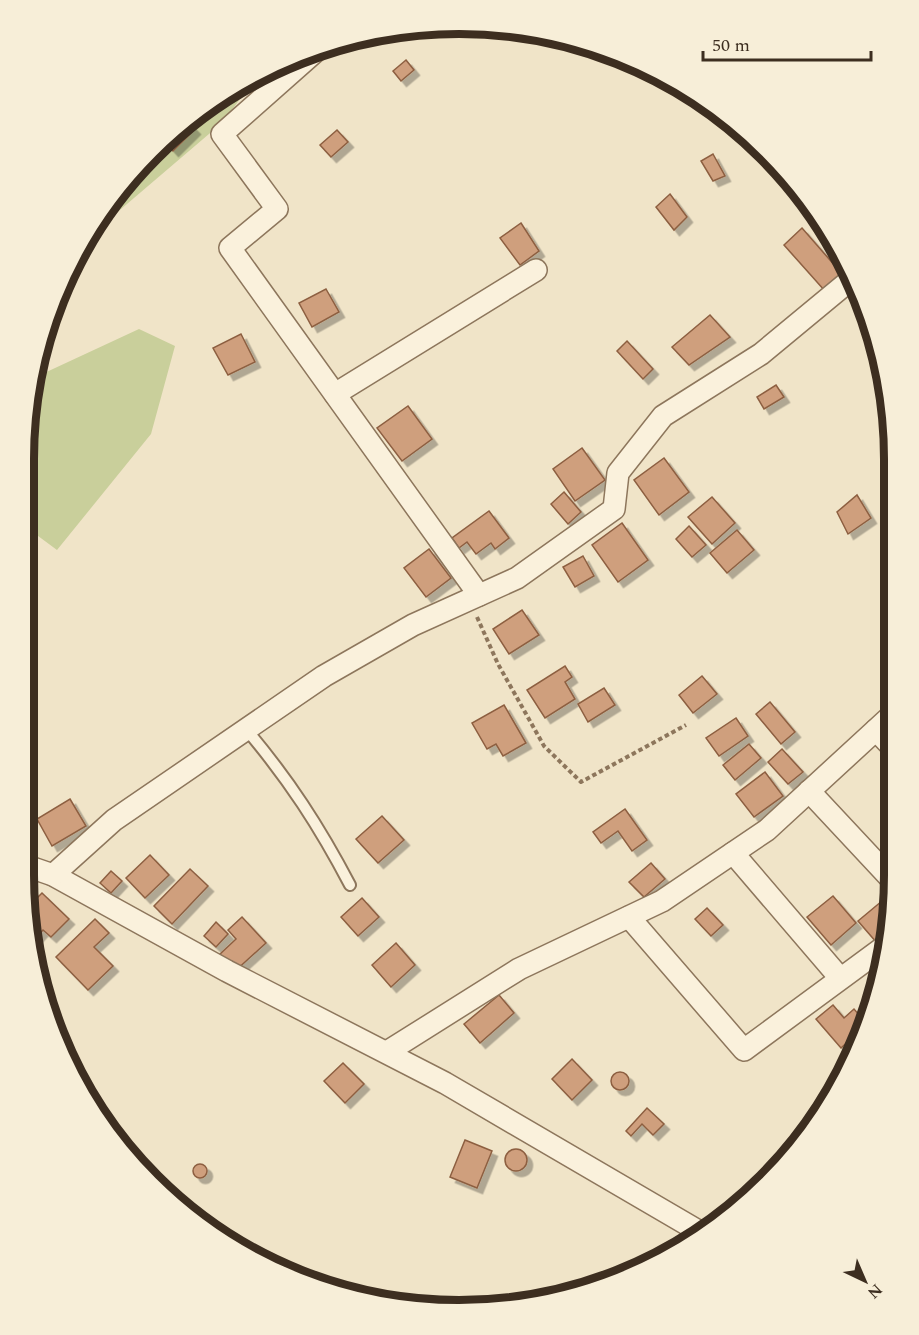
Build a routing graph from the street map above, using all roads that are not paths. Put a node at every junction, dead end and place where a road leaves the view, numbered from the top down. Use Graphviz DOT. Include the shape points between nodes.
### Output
graph roads {
  1 [pos="298,66"];
  2 [pos="536,270"];
  3 [pos="846,284"];
  4 [pos="335,394"];
  5 [pos="474,597"];
  6 [pos="884,722"];
  7 [pos="246,729"];
  8 [pos="876,730"];
  9 [pos="884,738"];
  10 [pos="809,791"];
  11 [pos="733,853"];
  12 [pos="34,868"];
  13 [pos="884,871"];
  14 [pos="53,875"];
  15 [pos="350,885"];
  16 [pos="629,917"];
  17 [pos="877,952"];
  18 [pos="840,978"];
  19 [pos="387,1052"];
  20 [pos="695,1229"];
  1 -- 4 [label="street" via="222,134 277,209 230,248"];
  2 -- 4 [label="street"];
  3 -- 5 [label="street" via="761,354 663,416 618,473 614,509 517,578"];
  4 -- 5 [label="street"];
  5 -- 7 [label="street" via="403,630 324,676"];
  6 -- 8 [label="street"];
  7 -- 14 [label="street" via="114,820"];
  7 -- 15 [label="lane" via="282,771 318,825"];
  8 -- 9 [label="street"];
  8 -- 10 [label="street"];
  10 -- 11 [label="street" via="767,830"];
  10 -- 13 [label="street"];
  11 -- 16 [label="street" via="662,901"];
  11 -- 18 [label="street"];
  12 -- 14 [label="street"];
  14 -- 19 [label="street" via="227,971"];
  16 -- 18 [label="street" via="744,1050"];
  16 -- 19 [label="street" via="519,969"];
  17 -- 18 [label="street"];
  19 -- 20 [label="street"];
}
